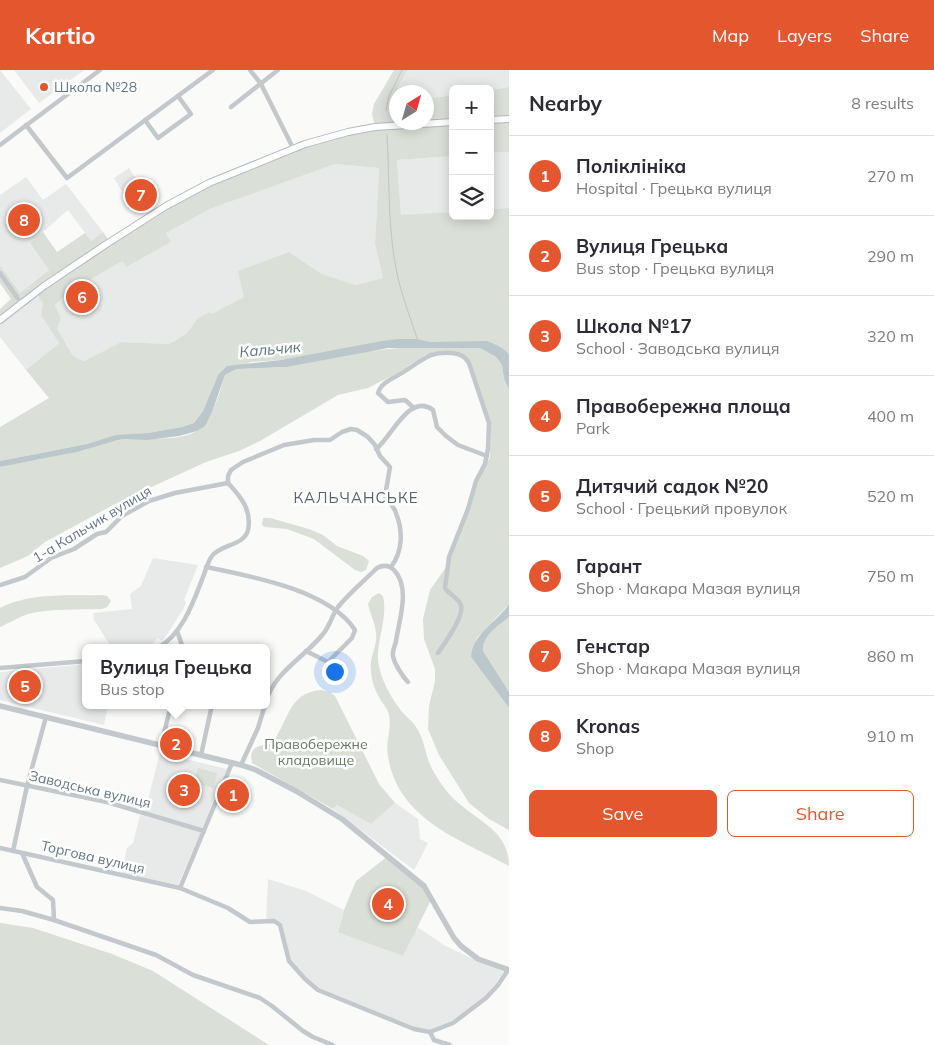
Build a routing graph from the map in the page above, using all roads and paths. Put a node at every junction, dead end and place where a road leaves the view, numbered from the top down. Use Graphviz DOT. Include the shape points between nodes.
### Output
graph roads {
  1 [pos="100,70"];
  2 [pos="213,70"];
  3 [pos="250,70"];
  4 [pos="278,70"];
  5 [pos="261,84"];
  6 [pos="178,96"];
  7 [pos="231,107"];
  8 [pos="509,119"];
  9 [pos="145,120"];
  10 [pos="494,120"];
  11 [pos="449,122"];
  12 [pos="26,125"];
  13 [pos="0,145"];
  14 [pos="294,148"];
  15 [pos="0,273"];
  16 [pos="21,303"];
  17 [pos="0,320"];
  18 [pos="414,408"];
  19 [pos="376,449"];
  20 [pos="487,456"];
  21 [pos="228,483"];
  22 [pos="206,566"];
  23 [pos="391,567"];
  24 [pos="0,585"];
  25 [pos="336,610"];
  26 [pos="178,631"];
  27 [pos="163,644"];
  28 [pos="182,644"];
  29 [pos="306,651"];
  30 [pos="438,653"];
  31 [pos="82,661"];
  32 [pos="0,668"];
  33 [pos="408,682"];
  34 [pos="270,694"];
  35 [pos="0,706"];
  36 [pos="170,709"];
  37 [pos="211,709"];
  38 [pos="264,709"];
  39 [pos="46,717"];
  40 [pos="161,745"];
  41 [pos="201,755"];
  42 [pos="232,763"];
  43 [pos="241,765"];
  44 [pos="0,780"];
  45 [pos="27,786"];
  46 [pos="204,831"];
  47 [pos="0,848"];
  48 [pos="13,851"];
  49 [pos="22,853"];
  50 [pos="180,888"];
  51 [pos="0,908"];
  52 [pos="54,920"];
  53 [pos="508,970"];
  54 [pos="430,1032"];
  55 [pos="333,1045"];
  56 [pos="450,1045"];
  1 -- 12 [label="street"];
  2 -- 6 [label="street"];
  3 -- 5 [label="street"];
  4 -- 5 [label="street"];
  5 -- 7 [label="street"];
  5 -- 14 [label="street"];
  6 -- 9 [label="street"];
  6 -- 9 [label="street" via="191,114 158,138"];
  8 -- 10 [label="main road"];
  9 -- 12 [label="street" via="67,178"];
  11 -- 14 [label="main road" via="375,127"];
  12 -- 13 [label="street"];
  14 -- 16 [label="main road" via="212,182 166,206"];
  15 -- 16 [label="street"];
  16 -- 17 [label="main road"];
  18 -- 19 [label="street" via="399,420"];
  18 -- 20 [label="street" via="431,408 437,427 446,436 456,444"];
  18 -- 20 [label="street" via="405,400 388,402 378,390 431,355 447,353 465,357 489,423"];
  19 -- 21 [label="street" via="368,437 355,430 345,431 330,440 273,448 234,467"];
  19 -- 23 [label="street" via="390,467 385,496 396,511 401,530 401,543"];
  20 -- 30 [label="street" via="449,557 445,579 445,588 459,602 462,610"];
  21 -- 22 [label="street" via="247,508 248,530 242,539 215,552"];
  21 -- 24 [label="street, 1-а Кальчик вулиця" via="149,501 117,520 106,532 51,558 25,577"];
  22 -- 25 [label="street" via="288,588 316,598"];
  22 -- 26 [label="street"];
  23 -- 25 [label="street" via="376,568"];
  23 -- 33 [label="street" via="399,578 402,593 392,654 396,667"];
  25 -- 29 [label="street" via="325,632"];
  25 -- 29 [label="street" via="355,630 352,638 328,662"];
  26 -- 27 [label="street"];
  26 -- 28 [label="street"];
  29 -- 34 [label="street" via="273,686"];
  31 -- 32 [label="street"];
  35 -- 39 [label="street"];
  36 -- 40 [label="street"];
  37 -- 41 [label="street"];
  38 -- 43 [label="street"];
  39 -- 40 [label="street"];
  39 -- 45 [label="street"];
  40 -- 41 [label="street"];
  41 -- 42 [label="street"];
  42 -- 43 [label="street"];
  42 -- 46 [label="street"];
  43 -- 53 [label="street" via="296,791 342,819 424,886 461,946 478,959"];
  44 -- 45 [label="street, Заводська вулиця"];
  45 -- 46 [label="street, Заводська вулиця" via="108,802"];
  45 -- 48 [label="street"];
  46 -- 50 [label="street"];
  47 -- 48 [label="street, Торгова вулиця"];
  48 -- 49 [label="street, Торгова вулиця"];
  49 -- 50 [label="street, Торгова вулиця"];
  49 -- 52 [label="street" via="37,887 53,900"];
  50 -- 54 [label="street, Торгова вулиця" via="228,908 250,922 278,922 289,961 318,990 414,1029"];
  51 -- 52 [label="street"];
  52 -- 55 [label="street" via="156,955 193,976 260,998 312,1037"];
  53 -- 54 [label="street" via="486,998 464,1016"];
  54 -- 56 [label="street" via="434,1040"];
}
